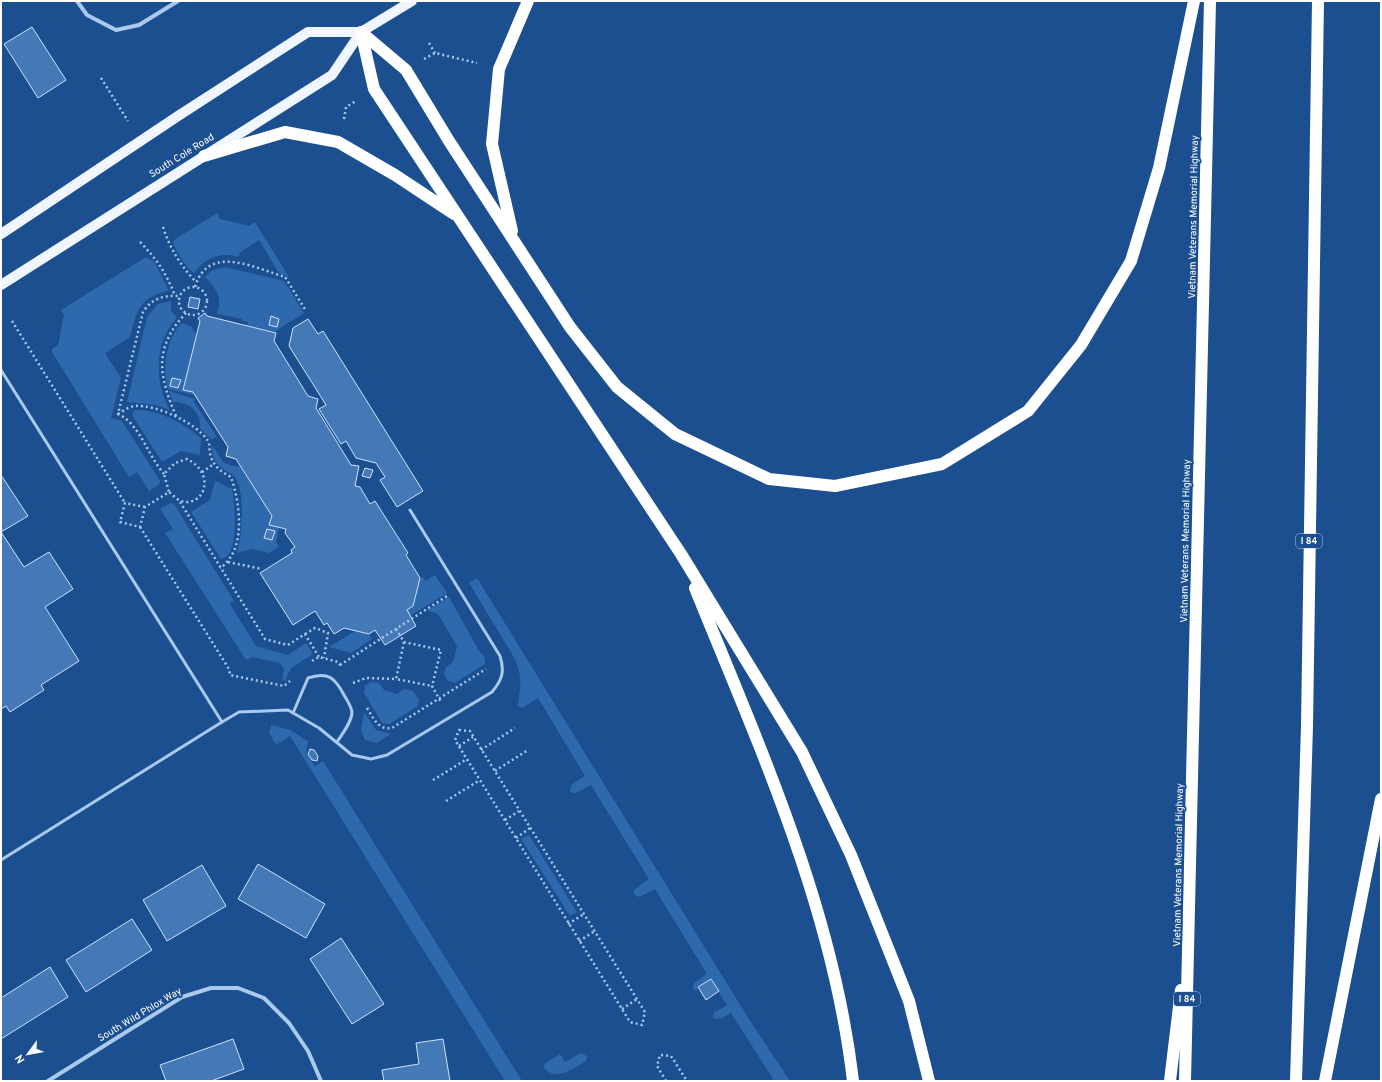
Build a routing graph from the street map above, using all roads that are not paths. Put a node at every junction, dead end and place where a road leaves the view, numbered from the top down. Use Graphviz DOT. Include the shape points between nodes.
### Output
graph roads {
  1 [pos="78,1"];
  2 [pos="178,1"];
  3 [pos="412,1"];
  4 [pos="528,1"];
  5 [pos="1194,1"];
  6 [pos="1210,1"];
  7 [pos="1318,1"];
  8 [pos="361,32"];
  9 [pos="204,156"];
  10 [pos="458,217"];
  11 [pos="1,234"];
  12 [pos="513,238"];
  13 [pos="1,285"];
  14 [pos="1,370"];
  15 [pos="410,510"];
  16 [pos="681,554"];
  17 [pos="293,713"];
  18 [pos="222,722"];
  19 [pos="337,742"];
  20 [pos="1381,799"];
  21 [pos="1,860"];
  22 [pos="1190,918"];
  23 [pos="48,1081"];
  24 [pos="321,1081"];
  25 [pos="853,1081"];
  26 [pos="929,1081"];
  27 [pos="1170,1081"];
  28 [pos="1185,1081"];
  29 [pos="1296,1081"];
  30 [pos="1326,1081"];
  1 -- 2 [label="street" via="87,16 116,30 139,25"];
  3 -- 8 [label="main road, South Cole Road"];
  4 -- 12 [label="highway" via="499,69 492,144"];
  5 -- 12 [label="highway" via="1159,168 1131,262 1080,345 1028,411 942,464 835,486 769,479 675,434 617,386 570,327"];
  6 -- 22 [label="highway, Vietnam Veterans Memorial Highway / I 84"];
  7 -- 29 [label="highway, I 84" via="1307,726"];
  8 -- 9 [label="main road, South Cole Road" via="332,75"];
  8 -- 10 [label="highway" via="374,89"];
  8 -- 11 [label="main road" via="308,32"];
  8 -- 12 [label="highway" via="406,70 448,141"];
  9 -- 10 [label="highway" via="285,132 338,142 395,174"];
  9 -- 13 [label="main road, South Cole Road"];
  10 -- 16 [label="highway"];
  14 -- 18 [label="lane"];
  15 -- 19 [label="lane" via="493,644 503,666 501,681 492,692 379,758 352,755"];
  16 -- 25 [label="highway" via="764,758 817,905 847,1032"];
  16 -- 26 [label="highway" via="802,752 851,855 909,1001"];
  17 -- 18 [label="lane" via="288,710 239,712"];
  17 -- 19 [label="lane"];
  17 -- 19 [label="lane" via="308,678 317,675 336,681 352,713"];
  18 -- 21 [label="lane"];
  20 -- 30 [label="highway"];
  22 -- 27 [label="highway"];
  22 -- 28 [label="highway, Vietnam Veterans Memorial Highway / I 84"];
  23 -- 24 [label="street, South Wild Phlox Way" via="182,997 211,988 238,988 264,998 289,1023 308,1051"];
}
